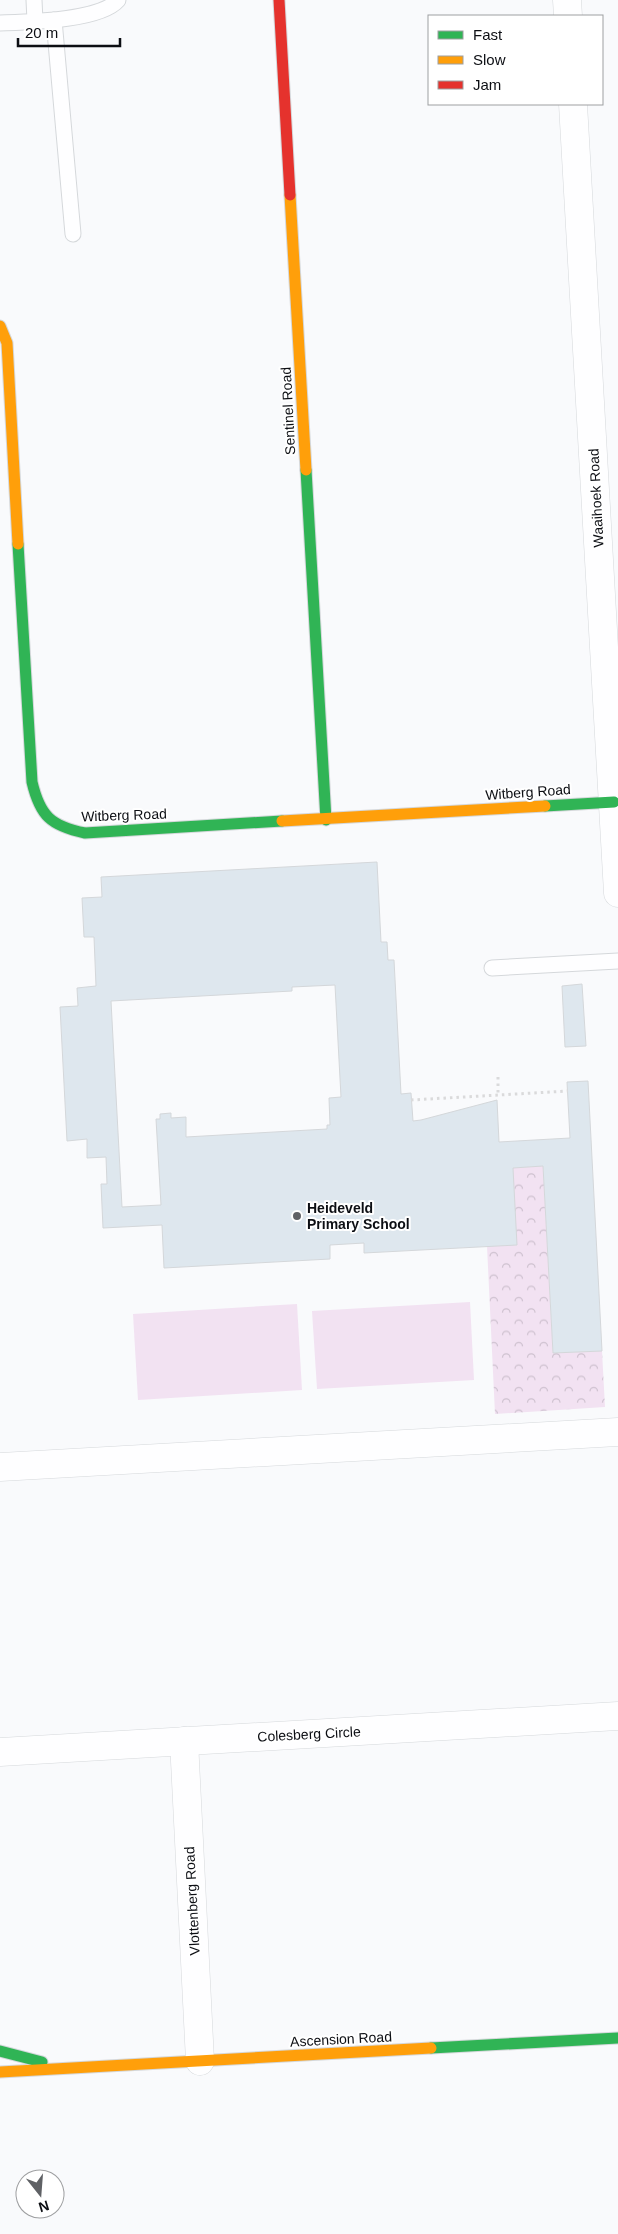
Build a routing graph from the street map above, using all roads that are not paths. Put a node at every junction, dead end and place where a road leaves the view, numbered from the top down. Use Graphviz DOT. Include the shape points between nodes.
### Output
graph roads {
  1 [pos="34,0"];
  2 [pos="118,0"];
  3 [pos="279,0"];
  4 [pos="567,0"];
  5 [pos="568,15"];
  6 [pos="54,20"];
  7 [pos="35,21"];
  8 [pos="0,22"];
  9 [pos="573,105"];
  10 [pos="72,234"];
  11 [pos="0,326"];
  12 [pos="614,802"];
  13 [pos="326,820"];
  14 [pos="618,893"];
  15 [pos="618,961"];
  16 [pos="492,968"];
  17 [pos="618,1432"];
  18 [pos="0,1467"];
  19 [pos="618,1716"];
  20 [pos="184,1741"];
  21 [pos="0,1752"];
  22 [pos="618,2038"];
  23 [pos="0,2051"];
  24 [pos="200,2061"];
  25 [pos="65,2069"];
  26 [pos="0,2072"];
  1 -- 7 [label="lane"];
  2 -- 6 [label="lane" via="104,9"];
  3 -- 13 [label="street, Sentinel Road"];
  4 -- 5 [label="street"];
  6 -- 7 [label="lane"];
  6 -- 10 [label="lane"];
  7 -- 8 [label="lane"];
  9 -- 12 [label="street, Waaihoek Road"];
  11 -- 13 [label="street, Witberg Road" via="8,351 32,782 41,812 52,824 85,833"];
  12 -- 13 [label="street, Witberg Road"];
  12 -- 14 [label="street, Waaihoek Road"];
  15 -- 16 [label="lane"];
  17 -- 18 [label="street"];
  19 -- 20 [label="street, Colesberg Circle"];
  20 -- 21 [label="street, Colesberg Circle"];
  20 -- 24 [label="street, Vlottenberg Road"];
  22 -- 24 [label="street, Ascension Road"];
  23 -- 25 [label="street, Ascension Road"];
  24 -- 25 [label="street, Ascension Road"];
  25 -- 26 [label="street, Ascension Road"];
}
